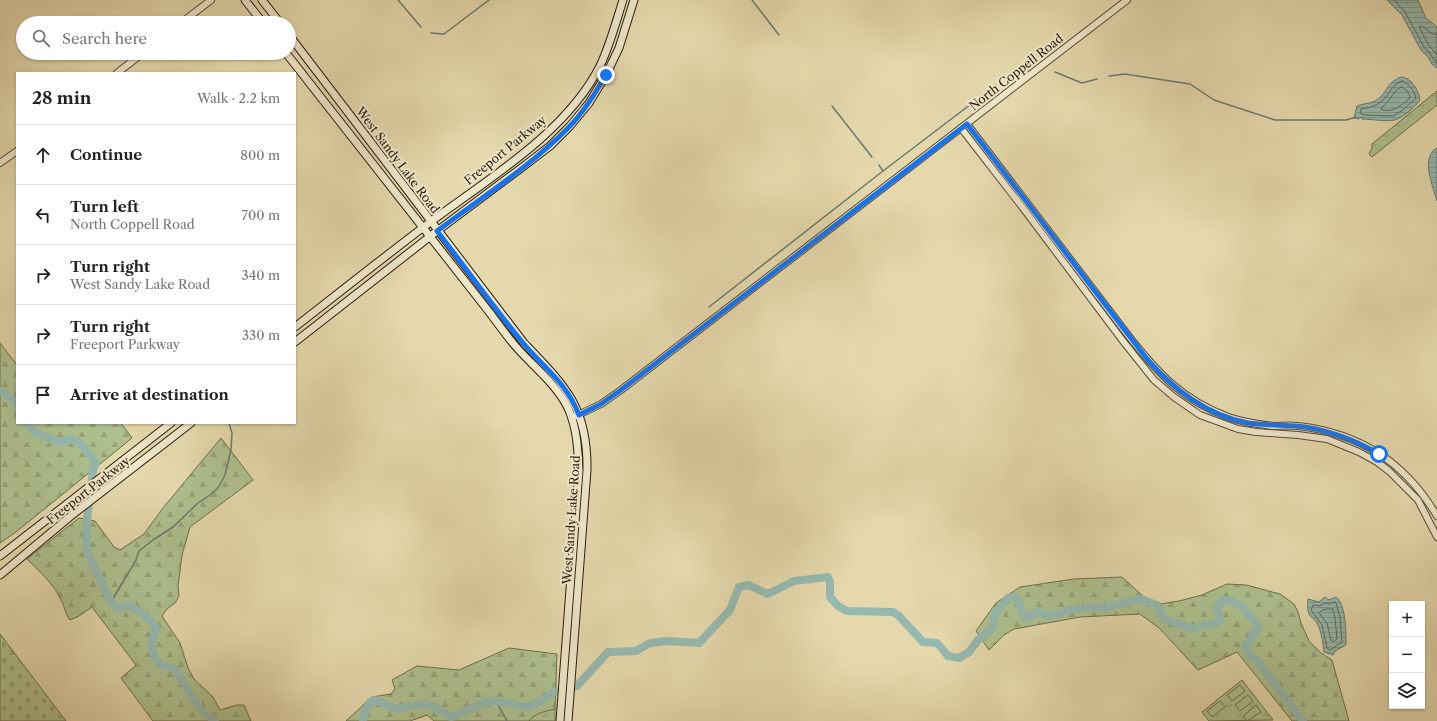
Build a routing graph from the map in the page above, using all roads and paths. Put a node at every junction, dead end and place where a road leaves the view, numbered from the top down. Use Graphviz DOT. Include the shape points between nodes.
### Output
graph roads {
  1 [pos="211,0"];
  2 [pos="245,0"];
  3 [pos="262,0"];
  4 [pos="623,0"];
  5 [pos="634,0"];
  6 [pos="1128,0"];
  7 [pos="190,16"];
  8 [pos="258,16"];
  9 [pos="275,16"];
  10 [pos="296,44"];
  11 [pos="134,60"];
  12 [pos="291,60"];
  13 [pos="118,72"];
  14 [pos="352,117"];
  15 [pos="967,124"];
  16 [pos="343,127"];
  17 [pos="961,128"];
  18 [pos="16,152"];
  19 [pos="513,161"];
  20 [pos="0,163"];
  21 [pos="520,170"];
  22 [pos="431,222"];
  23 [pos="422,228"];
  24 [pos="437,231"];
  25 [pos="429,237"];
  26 [pos="358,278"];
  27 [pos="364,288"];
  28 [pos="302,322"];
  29 [pos="296,326"];
  30 [pos="309,331"];
  31 [pos="296,341"];
  32 [pos="579,415"];
  33 [pos="572,418"];
  34 [pos="171,424"];
  35 [pos="190,424"];
  36 [pos="1437,516"];
  37 [pos="1437,537"];
  38 [pos="10,548"];
  39 [pos="0,556"];
  40 [pos="18,560"];
  41 [pos="0,575"];
  42 [pos="560,718"];
  43 [pos="568,719"];
  1 -- 7 [label="street"];
  2 -- 8 [label="main road"];
  3 -- 9 [label="main road"];
  4 -- 19 [label="main road, Freeport Parkway" via="600,67 581,95 562,119"];
  5 -- 21 [label="main road, Freeport Parkway" via="619,48 589,103 550,146"];
  6 -- 15 [label="street, North Coppell Road"];
  10 -- 14 [label="main road, West Sandy Lake Road"];
  11 -- 13 [label="street"];
  12 -- 16 [label="main road, West Sandy Lake Road"];
  14 -- 16 [label="main road"];
  14 -- 22 [label="main road, West Sandy Lake Road"];
  15 -- 17 [label="street, North Coppell Road"];
  15 -- 36 [label="street" via="1147,359 1170,383 1199,404 1226,416 1273,426 1322,430 1361,444 1395,465 1411,480"];
  16 -- 23 [label="main road, West Sandy Lake Road"];
  17 -- 32 [label="street, North Coppell Road" via="621,390"];
  17 -- 37 [label="street" via="1154,380 1200,415 1238,429 1327,439 1359,452 1389,471 1418,500"];
  18 -- 20 [label="street"];
  19 -- 21 [label="main road"];
  19 -- 22 [label="main road, Freeport Parkway"];
  21 -- 24 [label="main road, Freeport Parkway"];
  22 -- 23 [label="main road, Freeport Parkway"];
  22 -- 24 [label="main road, West Sandy Lake Road"];
  23 -- 25 [label="main road, West Sandy Lake Road"];
  23 -- 26 [label="main road"];
  24 -- 25 [label="main road, Freeport Parkway"];
  24 -- 32 [label="main road, West Sandy Lake Road" via="524,343 557,377"];
  25 -- 27 [label="main road"];
  25 -- 33 [label="main road, West Sandy Lake Road" via="517,348 560,395"];
  26 -- 27 [label="main road"];
  26 -- 28 [label="main road"];
  27 -- 30 [label="main road"];
  28 -- 29 [label="main road"];
  28 -- 30 [label="main road"];
  30 -- 31 [label="main road"];
  32 -- 33 [label="street, North Coppell Road"];
  32 -- 43 [label="main road, West Sandy Lake Road" via="588,455"];
  33 -- 42 [label="main road, West Sandy Lake Road" via="578,441 579,470"];
  34 -- 38 [label="main road, Freeport Parkway"];
  35 -- 40 [label="main road, Freeport Parkway"];
  38 -- 39 [label="main road, Freeport Parkway"];
  38 -- 40 [label="main road"];
  40 -- 41 [label="main road, Freeport Parkway"];
}
